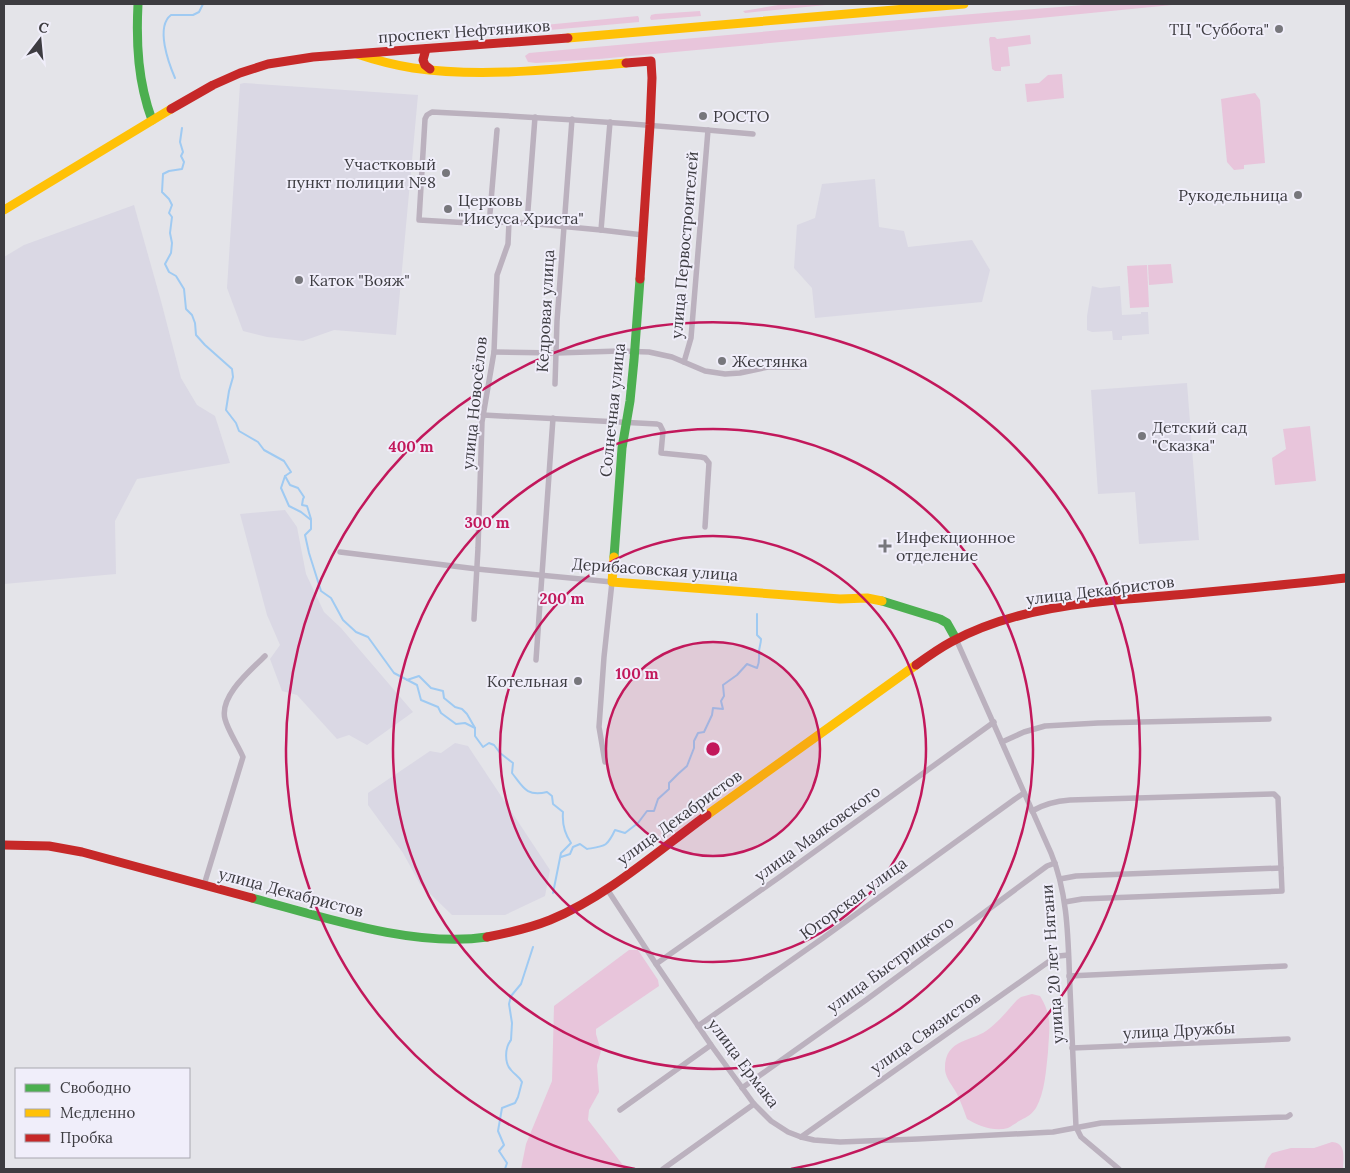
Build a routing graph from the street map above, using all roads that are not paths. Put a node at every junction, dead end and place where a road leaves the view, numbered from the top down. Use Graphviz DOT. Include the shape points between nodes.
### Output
graph roads {
  1 [pos="138,4"];
  2 [pos="964,4"];
  3 [pos="426,49"];
  4 [pos="357,54"];
  5 [pos="430,69"];
  6 [pos="535,116"];
  7 [pos="572,119"];
  8 [pos="152,120"];
  9 [pos="610,122"];
  10 [pos="650,125"];
  11 [pos="496,130"];
  12 [pos="708,130"];
  13 [pos="753,134"];
  14 [pos="4,210"];
  15 [pos="490,213"];
  16 [pos="509,222"];
  17 [pos="527,223"];
  18 [pos="565,226"];
  19 [pos="601,230"];
  20 [pos="643,235"];
  21 [pos="634,351"];
  22 [pos="494,352"];
  23 [pos="556,353"];
  24 [pos="684,362"];
  25 [pos="799,367"];
  26 [pos="555,384"];
  27 [pos="483,415"];
  28 [pos="553,418"];
  29 [pos="627,422"];
  30 [pos="705,527"];
  31 [pos="340,552"];
  32 [pos="477,569"];
  33 [pos="543,575"];
  34 [pos="1346,578"];
  35 [pos="612,582"];
  36 [pos="474,619"];
  37 [pos="956,639"];
  38 [pos="265,656"];
  39 [pos="536,660"];
  40 [pos="1269,719"];
  41 [pos="994,722"];
  42 [pos="1002,742"];
  43 [pos="605,762"];
  44 [pos="1024,793"];
  45 [pos="1032,811"];
  46 [pos="4,845"];
  47 [pos="1055,863"];
  48 [pos="1281,868"];
  49 [pos="1060,879"];
  50 [pos="204,885"];
  51 [pos="607,888"];
  52 [pos="1064,902"];
  53 [pos="1068,955"];
  54 [pos="656,964"];
  55 [pos="1285,966"];
  56 [pos="1069,976"];
  57 [pos="698,1026"];
  58 [pos="1288,1039"];
  59 [pos="711,1045"];
  60 [pos="1072,1048"];
  61 [pos="742,1088"];
  62 [pos="754,1104"];
  63 [pos="620,1110"];
  64 [pos="1290,1115"];
  65 [pos="1076,1127"];
  66 [pos="800,1137"];
  67 [pos="663,1169"];
  68 [pos="1119,1169"];
  1 -- 8 [label="main road" via="138,71"];
  2 -- 3 [label="main road, проспект Нефтяников"];
  3 -- 4 [label="main road, проспект Нефтяников"];
  3 -- 5 [label="main road" via="422,60"];
  4 -- 5 [label="main road" via="385,63"];
  4 -- 8 [label="main road, проспект Нефтяников" via="294,59 251,69 213,85"];
  5 -- 10 [label="main road, Солнечная улица" via="488,72 651,61"];
  6 -- 7 [label="street"];
  6 -- 16 [label="street" via="432,112 425,119 419,220"];
  6 -- 17 [label="street"];
  7 -- 9 [label="street"];
  7 -- 18 [label="street, Кедровая улица"];
  8 -- 14 [label="main road, проспект Нефтяников"];
  9 -- 10 [label="street"];
  9 -- 19 [label="street"];
  10 -- 12 [label="street"];
  10 -- 20 [label="main road, Солнечная улица"];
  11 -- 15 [label="street"];
  12 -- 13 [label="street"];
  12 -- 24 [label="street, улица Первостроителей" via="691,338"];
  16 -- 17 [label="street"];
  16 -- 22 [label="street, улица Новосёлов" via="508,244 498,275"];
  17 -- 18 [label="street"];
  18 -- 19 [label="street"];
  18 -- 23 [label="street, Кедровая улица"];
  19 -- 20 [label="street"];
  20 -- 21 [label="main road, Солнечная улица"];
  21 -- 23 [label="street"];
  21 -- 24 [label="street" via="662,354"];
  21 -- 29 [label="main road, Солнечная улица"];
  22 -- 23 [label="street"];
  22 -- 27 [label="street, улица Новосёлов"];
  23 -- 26 [label="street, Кедровая улица"];
  24 -- 25 [label="street" via="705,371 726,374 768,367"];
  27 -- 28 [label="street"];
  27 -- 32 [label="street, улица Новосёлов"];
  28 -- 29 [label="street"];
  28 -- 33 [label="street"];
  29 -- 30 [label="street" via="660,425 663,431 661,453 708,460"];
  29 -- 35 [label="main road, Солнечная улица" via="622,448"];
  31 -- 32 [label="street, Дерибасовская улица"];
  32 -- 33 [label="street, Дерибасовская улица"];
  32 -- 36 [label="street, улица Новосёлов"];
  33 -- 35 [label="street, Дерибасовская улица"];
  33 -- 39 [label="street"];
  34 -- 37 [label="main road, улица Декабристов" via="1044,609 1002,620"];
  35 -- 37 [label="main road, Дерибасовская улица" via="876,599 940,619"];
  35 -- 43 [label="street, Солнечная улица" via="599,727"];
  37 -- 41 [label="street, улица 20 лет Нягани"];
  37 -- 51 [label="main road, улица Декабристов" via="747,785"];
  38 -- 50 [label="street" via="224,705 225,719 243,757"];
  40 -- 42 [label="street" via="1045,726"];
  41 -- 42 [label="street, улица 20 лет Нягани"];
  41 -- 54 [label="street, улица Маяковского"];
  42 -- 44 [label="street, улица 20 лет Нягани"];
  44 -- 45 [label="street, улица 20 лет Нягани"];
  44 -- 57 [label="street, Югорская улица"];
  45 -- 47 [label="street, улица 20 лет Нягани"];
  45 -- 48 [label="street" via="1046,804 1070,800 1274,794 1278,798"];
  46 -- 50 [label="main road, улица Декабристов" via="71,850"];
  47 -- 49 [label="street, улица 20 лет Нягани"];
  47 -- 61 [label="street, улица Быстрицкого"];
  48 -- 49 [label="street"];
  48 -- 52 [label="street" via="1282,891"];
  49 -- 52 [label="street, улица 20 лет Нягани"];
  50 -- 51 [label="main road, улица Декабристов" via="374,930 452,940 484,938 535,927 572,910"];
  51 -- 54 [label="street, улица Ермака"];
  52 -- 53 [label="street, улица 20 лет Нягани"];
  53 -- 56 [label="street, улица 20 лет Нягани"];
  53 -- 66 [label="street, улица Связистов" via="1051,960"];
  54 -- 57 [label="street, улица Ермака"];
  55 -- 56 [label="street"];
  56 -- 60 [label="street, улица 20 лет Нягани"];
  57 -- 59 [label="street, улица Ермака"];
  58 -- 60 [label="street, улица Дружбы"];
  59 -- 61 [label="street, улица Ермака"];
  59 -- 63 [label="street"];
  60 -- 65 [label="street, улица 20 лет Нягани"];
  61 -- 62 [label="street, улица Ермака"];
  62 -- 66 [label="street, улица Ермака" via="771,1121"];
  62 -- 67 [label="street"];
  64 -- 65 [label="street, улица Ермака" via="1101,1123"];
  65 -- 66 [label="street, улица Ермака" via="1053,1132 840,1142"];
  65 -- 68 [label="street" via="1081,1137"];
}
